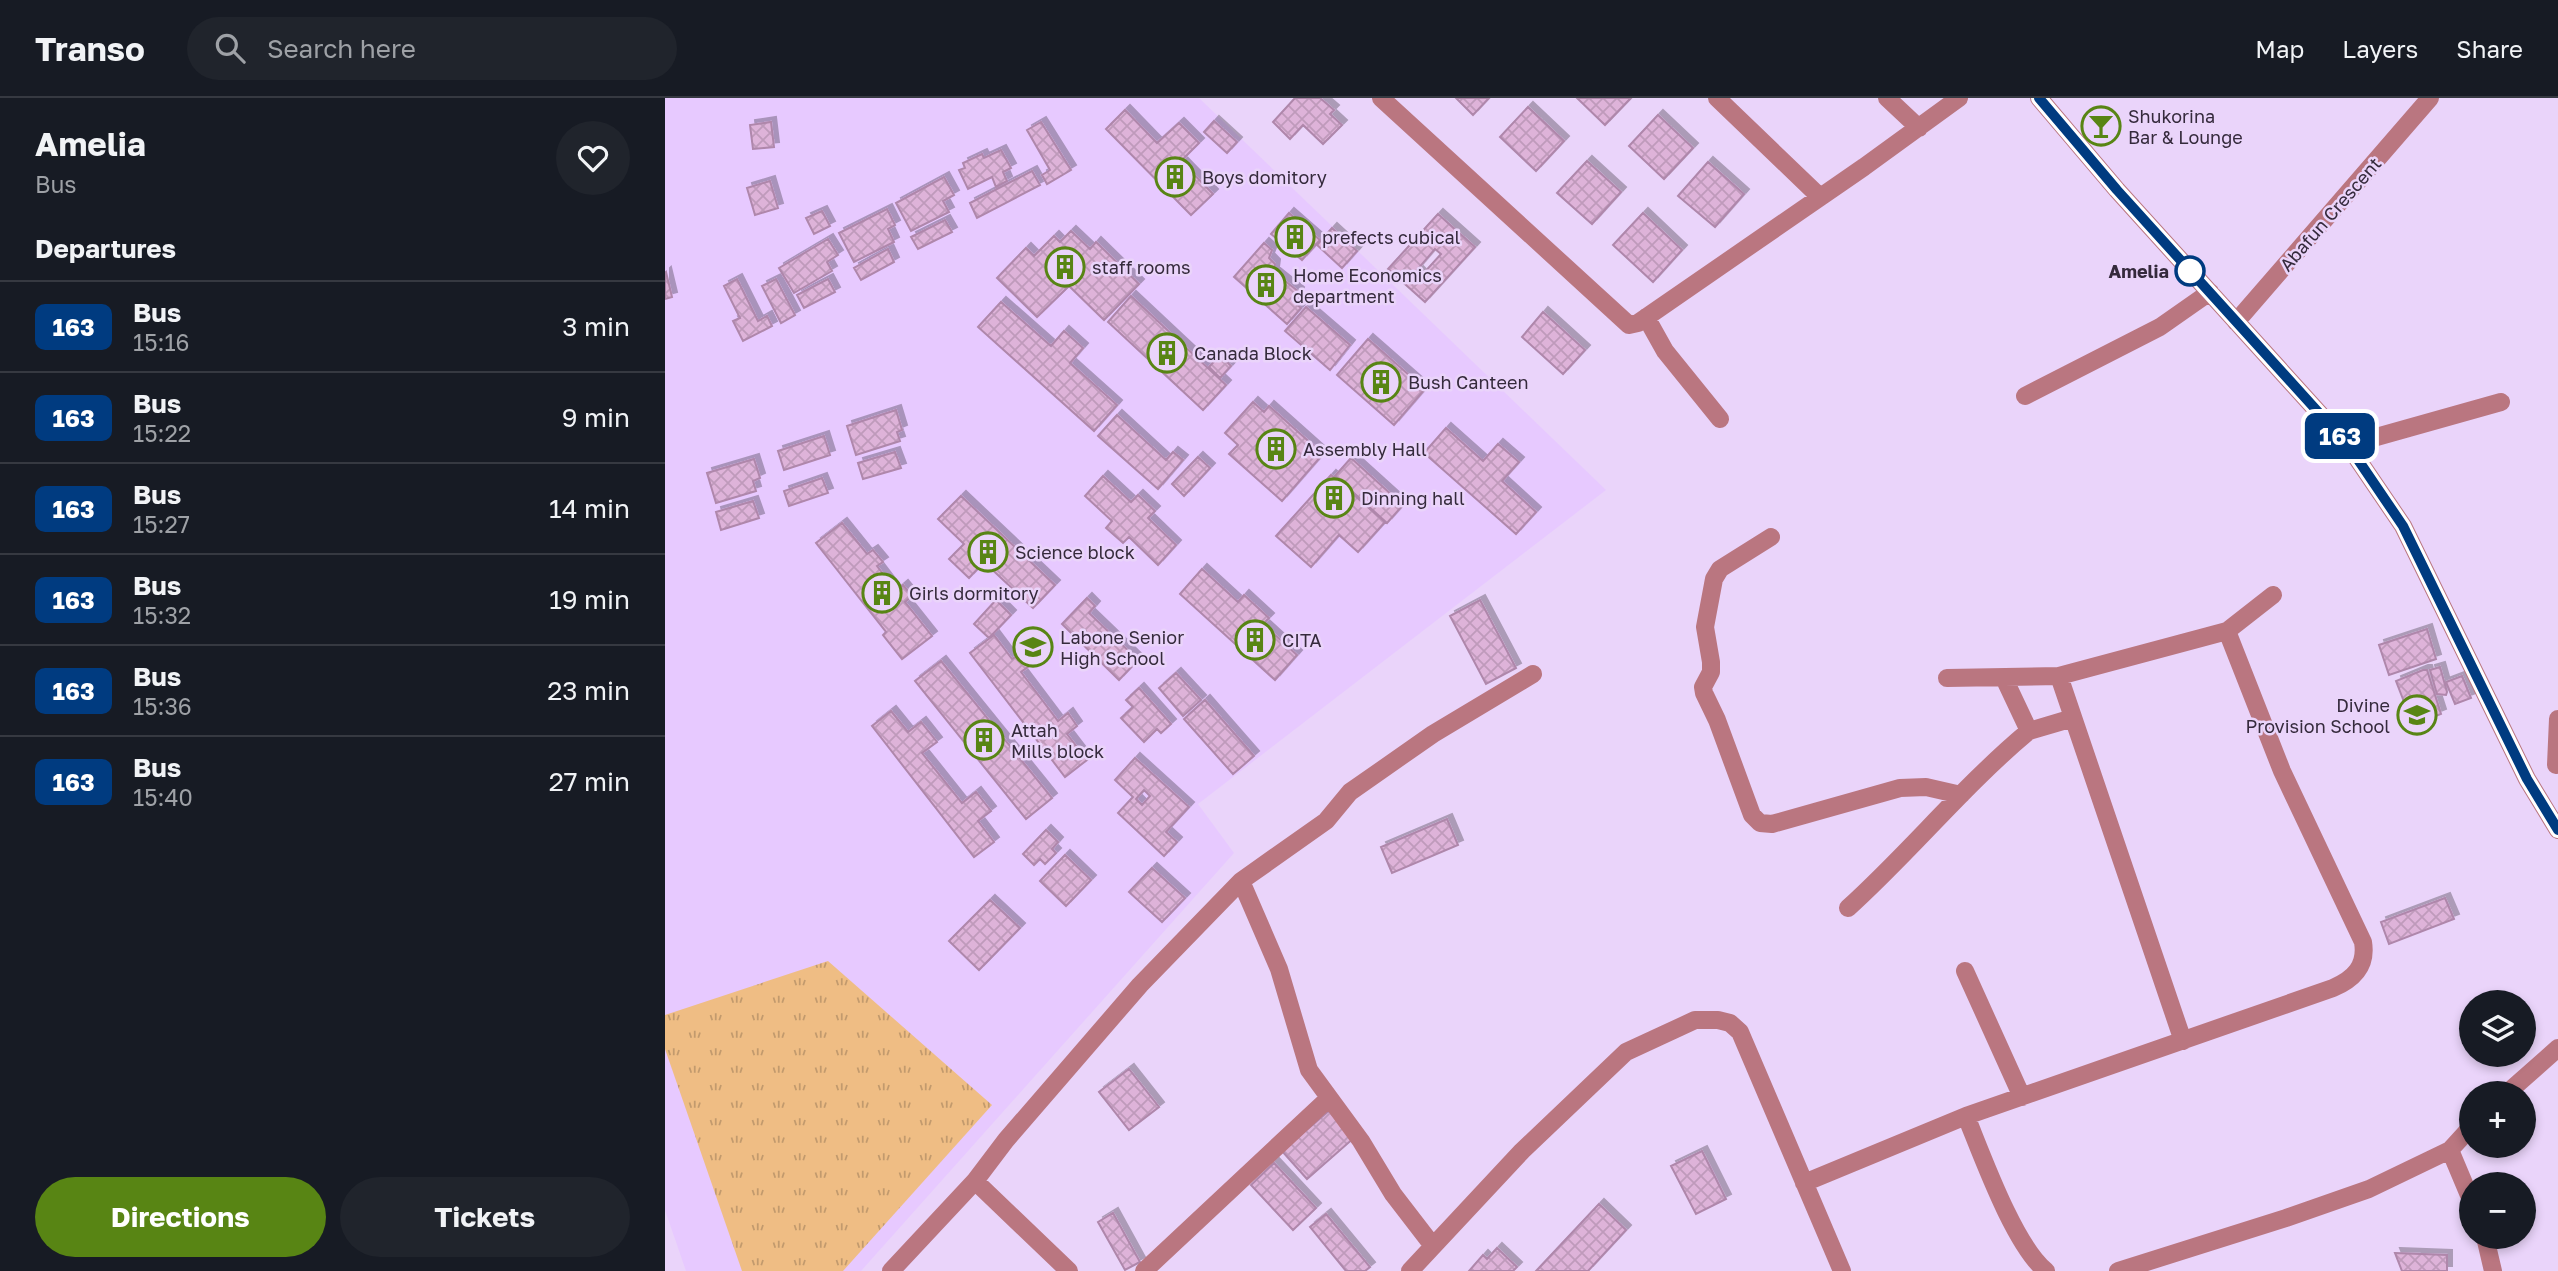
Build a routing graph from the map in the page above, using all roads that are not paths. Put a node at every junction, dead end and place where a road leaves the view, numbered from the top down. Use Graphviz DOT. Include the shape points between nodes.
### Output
graph roads {
  1 [pos="1381,98"];
  2 [pos="1717,98"];
  3 [pos="1887,98"];
  4 [pos="1958,98"];
  5 [pos="2039,98"];
  6 [pos="2423,101"];
  7 [pos="1919,128"];
  8 [pos="1819,196"];
  9 [pos="2210,292"];
  10 [pos="1646,317"];
  11 [pos="2236,322"];
  12 [pos="2025,396"];
  13 [pos="2501,402"];
  14 [pos="1720,419"];
  15 [pos="2348,445"];
  16 [pos="1772,537"];
  17 [pos="2273,596"];
  18 [pos="2227,631"];
  19 [pos="1533,674"];
  20 [pos="2059,676"];
  21 [pos="1947,678"];
  22 [pos="2004,678"];
  23 [pos="2073,718"];
  24 [pos="2558,719"];
  25 [pos="2029,731"];
  26 [pos="2557,765"];
  27 [pos="2527,779"];
  28 [pos="1961,795"];
  29 [pos="2558,830"];
  30 [pos="1241,881"];
  31 [pos="1848,908"];
  32 [pos="1965,971"];
  33 [pos="2183,1041"];
  34 [pos="2558,1048"];
  35 [pos="2521,1081"];
  36 [pos="2022,1097"];
  37 [pos="1329,1098"];
  38 [pos="1966,1116"];
  39 [pos="2459,1140"];
  40 [pos="2450,1150"];
  41 [pos="2459,1172"];
  42 [pos="975,1181"];
  43 [pos="1804,1183"];
  44 [pos="1433,1246"];
  45 [pos="2488,1249"];
  46 [pos="891,1271"];
  47 [pos="1069,1271"];
  48 [pos="1143,1271"];
  49 [pos="1410,1271"];
  50 [pos="1842,1271"];
  51 [pos="2046,1271"];
  52 [pos="2117,1271"];
  53 [pos="2493,1271"];
  1 -- 10 [label="street" via="1622,321 1629,326"];
  2 -- 8 [label="street"];
  3 -- 7 [label="street"];
  4 -- 7 [label="street"];
  5 -- 9 [label="street"];
  6 -- 11 [label="street, Abafun Crescent"];
  7 -- 8 [label="street"];
  8 -- 10 [label="street"];
  9 -- 11 [label="street"];
  9 -- 12 [label="street" via="2160,327"];
  10 -- 14 [label="street" via="1665,351"];
  11 -- 15 [label="street"];
  13 -- 15 [label="street"];
  15 -- 27 [label="street" via="2403,526"];
  16 -- 28 [label="street" via="1720,569 1705,627 1711,672 1704,693 1752,815 1760,823 1772,824 1900,788 1926,787"];
  17 -- 18 [label="street"];
  18 -- 20 [label="street"];
  18 -- 33 [label="street" via="2282,771 2363,942 2364,959 2354,975 2333,988"];
  19 -- 30 [label="street" via="1433,734 1350,792 1326,821"];
  20 -- 22 [label="street"];
  20 -- 23 [label="street"];
  21 -- 22 [label="street"];
  22 -- 25 [label="street"];
  23 -- 25 [label="street"];
  23 -- 33 [label="street"];
  24 -- 26 [label="street"];
  25 -- 28 [label="street"];
  26 -- 27 [label="street"];
  27 -- 29 [label="street"];
  28 -- 31 [label="street"];
  30 -- 37 [label="street" via="1279,969 1310,1070"];
  30 -- 42 [label="street" via="1140,985"];
  32 -- 36 [label="street"];
  33 -- 36 [label="street"];
  34 -- 35 [label="street"];
  36 -- 38 [label="street"];
  37 -- 44 [label="street"];
  37 -- 48 [label="street"];
  38 -- 43 [label="street"];
  38 -- 51 [label="street" via="2020,1237"];
  39 -- 40 [label="street"];
  40 -- 41 [label="street"];
  40 -- 52 [label="street" via="2369,1189"];
  42 -- 46 [label="street"];
  42 -- 47 [label="street"];
  43 -- 44 [label="street" via="1741,1032 1730,1023 1695,1020 1626,1052 1522,1151"];
  43 -- 50 [label="street"];
  44 -- 49 [label="street"];
  45 -- 53 [label="street"];
}
